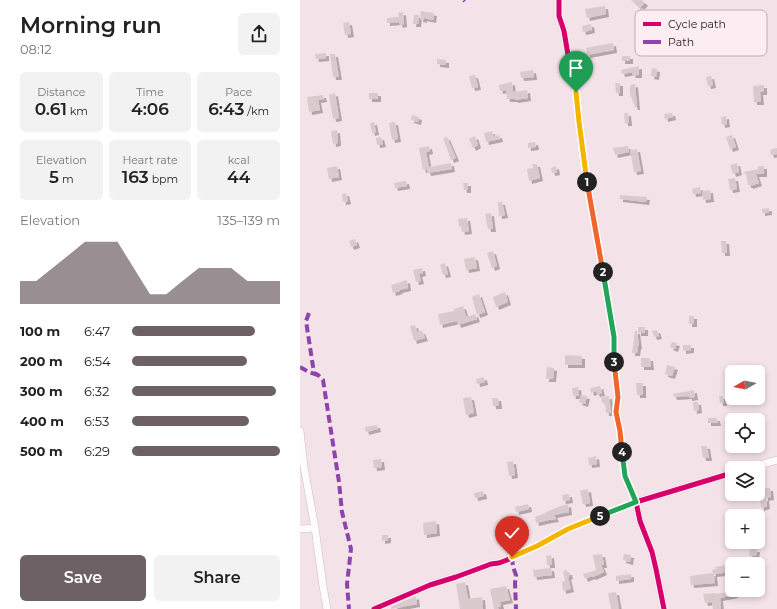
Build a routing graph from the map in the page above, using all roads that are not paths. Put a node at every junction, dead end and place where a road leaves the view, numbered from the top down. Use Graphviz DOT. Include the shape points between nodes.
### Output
graph roads {
  1 [pos="559,0"];
  2 [pos="300,430"];
  3 [pos="777,460"];
  4 [pos="765,463"];
  5 [pos="725,475"];
  6 [pos="636,502"];
  7 [pos="315,528"];
  8 [pos="300,529"];
  9 [pos="327,609"];
  10 [pos="374,609"];
  11 [pos="664,609"];
  1 -- 6 [label="street" via="559,16 576,92 583,156 614,337 618,397 616,412 625,476"];
  2 -- 7 [label="street"];
  3 -- 4 [label="street"];
  5 -- 6 [label="street"];
  6 -- 10 [label="street" via="568,529 507,560 430,585"];
  6 -- 11 [label="street" via="653,558"];
  7 -- 8 [label="street"];
  7 -- 9 [label="street"];
}
